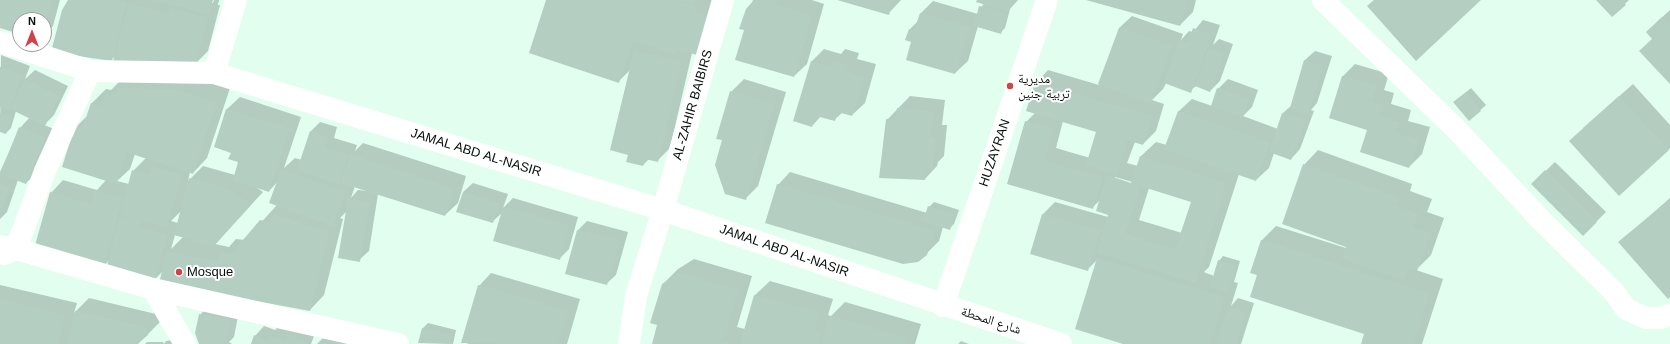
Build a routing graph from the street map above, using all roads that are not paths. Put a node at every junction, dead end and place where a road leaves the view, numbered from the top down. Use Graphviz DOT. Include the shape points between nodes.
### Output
graph roads {
  1 [pos="236,0"];
  2 [pos="723,0"];
  3 [pos="1047,0"];
  4 [pos="1323,0"];
  5 [pos="0,42"];
  6 [pos="90,70"];
  7 [pos="214,73"];
  8 [pos="663,210"];
  9 [pos="5,250"];
  10 [pos="154,289"];
  11 [pos="943,306"];
  12 [pos="1670,315"];
  13 [pos="185,344"];
  14 [pos="398,344"];
  15 [pos="629,344"];
  16 [pos="1061,344"];
  1 -- 7 [label="street"];
  2 -- 8 [label="street, AL-ZAHIR BAIBIRS"];
  3 -- 11 [label="street, HUZAYRAN"];
  4 -- 12 [label="street" via="1457,130 1540,220 1614,292 1626,309 1646,318"];
  5 -- 6 [label="street, JAMAL ABD AL-NASIR"];
  6 -- 7 [label="street, JAMAL ABD AL-NASIR"];
  6 -- 9 [label="street" via="45,171"];
  7 -- 8 [label="street, JAMAL ABD AL-NASIR"];
  8 -- 11 [label="street, JAMAL ABD AL-NASIR"];
  8 -- 15 [label="street, AL-ZAHIR BAIBIRS" via="636,296"];
  9 -- 10 [label="street"];
  10 -- 13 [label="street"];
  10 -- 14 [label="street"];
  11 -- 16 [label="street, شارع المحطة"];
}
